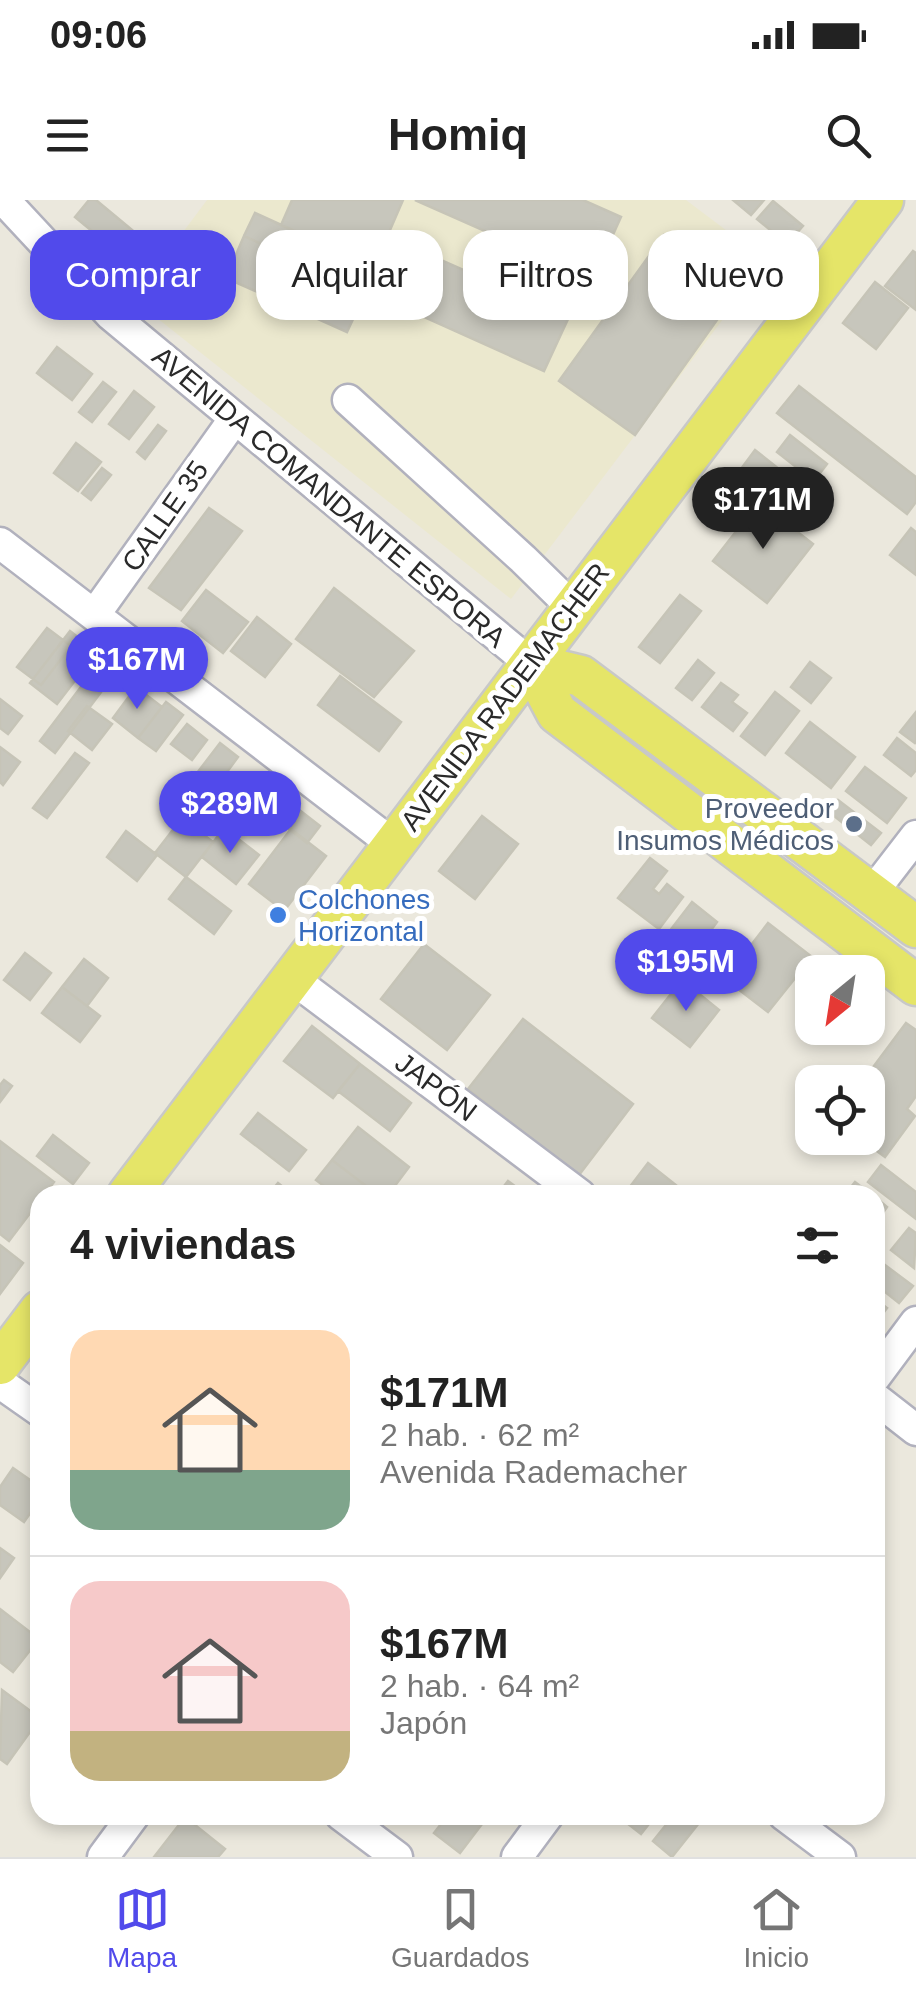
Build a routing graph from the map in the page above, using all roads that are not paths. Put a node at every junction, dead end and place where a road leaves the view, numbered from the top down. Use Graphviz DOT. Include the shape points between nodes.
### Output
graph roads {
  1 [pos="4,200"];
  2 [pos="883,200"];
  3 [pos="348,400"];
  4 [pos="234,418"];
  5 [pos="6,560"];
  6 [pos="572,608"];
  7 [pos="95,614"];
  8 [pos="531,664"];
  9 [pos="916,836"];
  10 [pos="394,844"];
  11 [pos="872,893"];
  12 [pos="916,926"];
  13 [pos="292,979"];
  14 [pos="916,985"];
  15 [pos="136,1185"];
  16 [pos="567,1185"];
  17 [pos="916,1322"];
  18 [pos="30,1325"];
  19 [pos="885,1363"];
  20 [pos="0,1364"];
  21 [pos="0,1383"];
  22 [pos="30,1405"];
  23 [pos="885,1406"];
  24 [pos="916,1430"];
  25 [pos="127,1825"];
  26 [pos="355,1825"];
  27 [pos="541,1825"];
  28 [pos="797,1825"];
  29 [pos="103,1857"];
  30 [pos="397,1857"];
  31 [pos="517,1857"];
  32 [pos="840,1857"];
  1 -- 4 [label="street, AVENIDA COMANDANTE ESPORA" via="111,315"];
  2 -- 6 [label="main road, AVENIDA RADEMACHER"];
  3 -- 6 [label="street"];
  4 -- 7 [label="street, CALLE 35"];
  4 -- 8 [label="street, AVENIDA COMANDANTE ESPORA"];
  5 -- 7 [label="street"];
  6 -- 8 [label="main road, AVENIDA RADEMACHER"];
  7 -- 10 [label="street"];
  8 -- 10 [label="main road, AVENIDA RADEMACHER"];
  8 -- 11 [label="main road, AVENIDA COMANDANTE ESPORA" via="580,676"];
  8 -- 14 [label="main road, AVENIDA COMANDANTE ESPORA" via="557,713"];
  9 -- 11 [label="street"];
  10 -- 13 [label="main road, AVENIDA RADEMACHER"];
  11 -- 12 [label="main road, AVENIDA COMANDANTE ESPORA"];
  13 -- 15 [label="main road, AVENIDA RADEMACHER"];
  13 -- 16 [label="street, JAPÓN"];
  17 -- 19 [label="street"];
  18 -- 20 [label="main road"];
  21 -- 22 [label="street"];
  23 -- 24 [label="street"];
  25 -- 29 [label="street"];
  26 -- 30 [label="street"];
  27 -- 31 [label="street"];
  28 -- 32 [label="street"];
}
